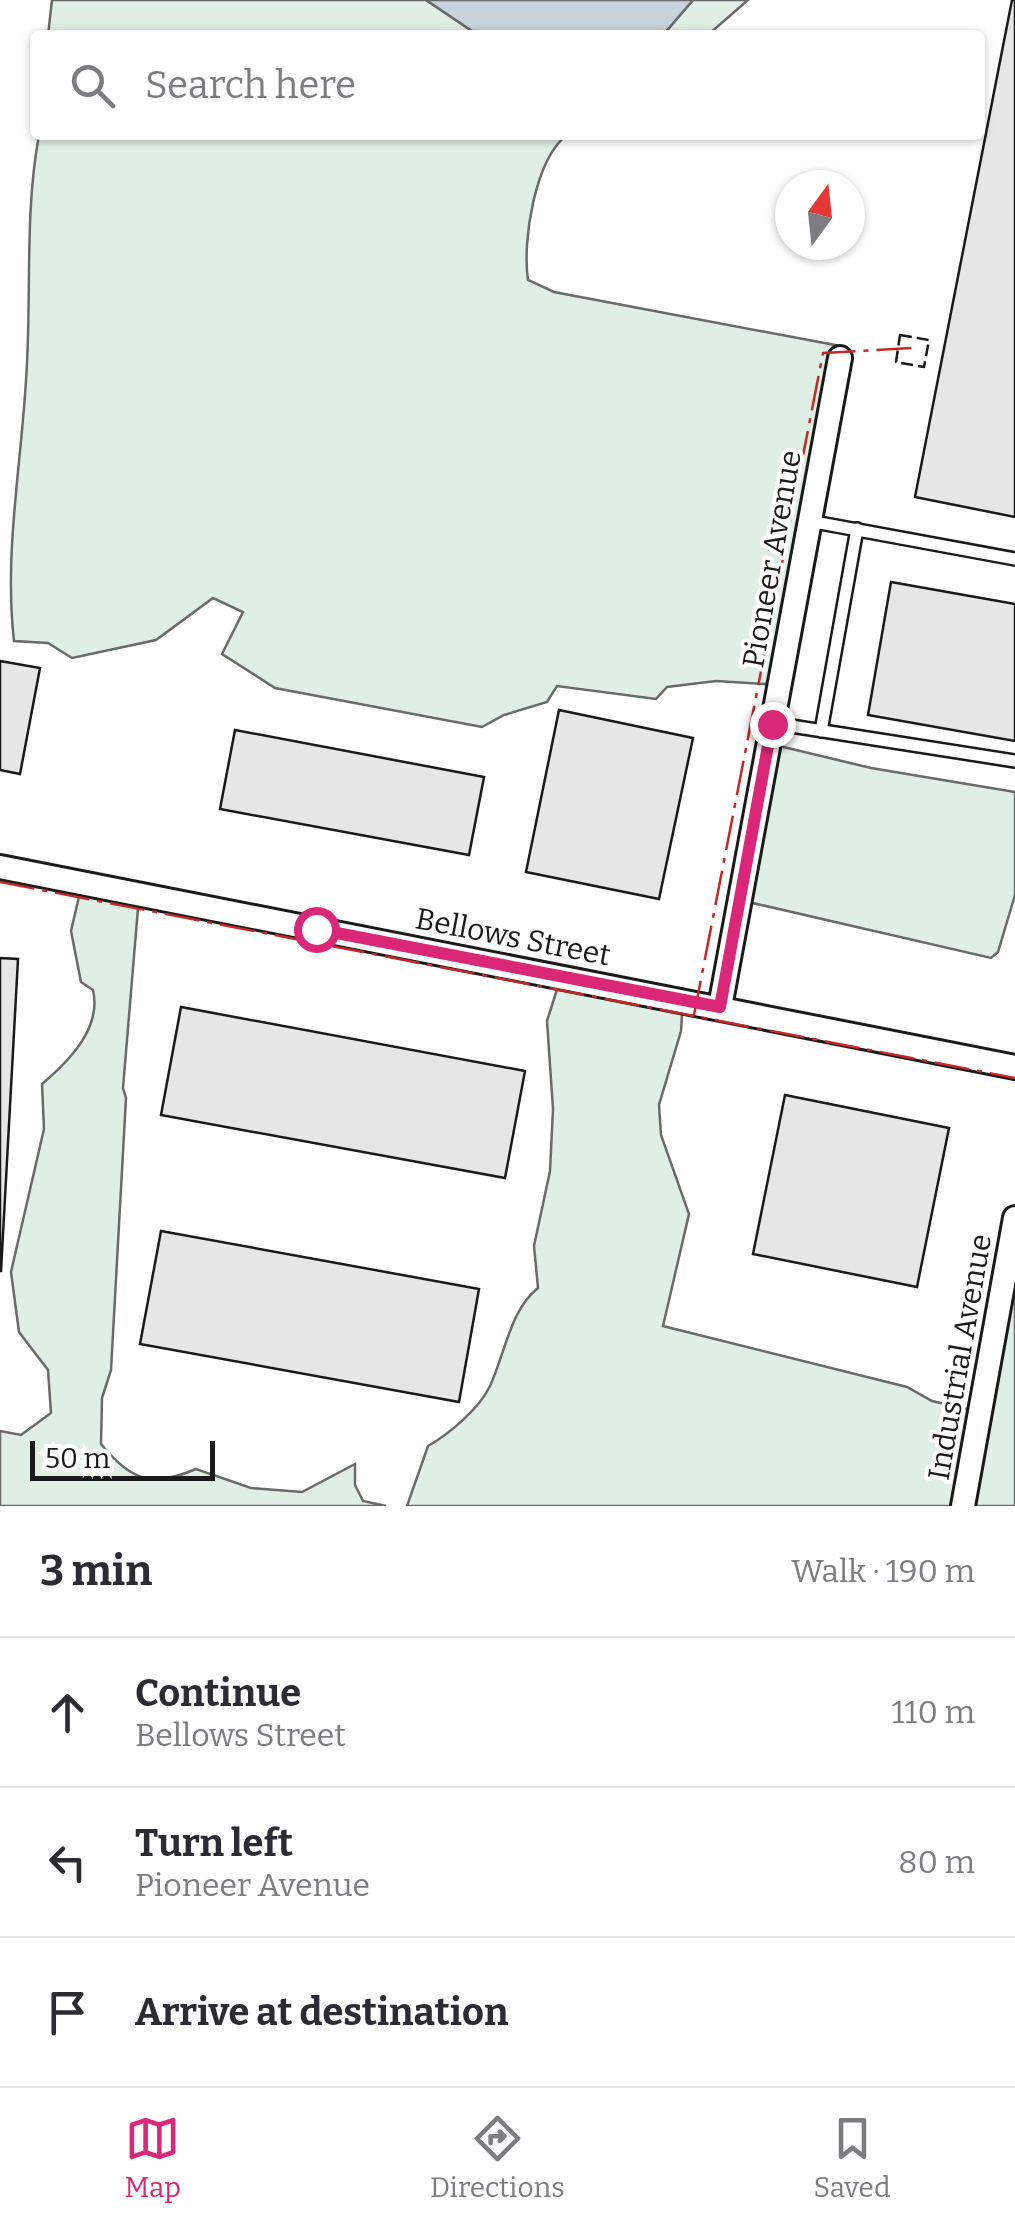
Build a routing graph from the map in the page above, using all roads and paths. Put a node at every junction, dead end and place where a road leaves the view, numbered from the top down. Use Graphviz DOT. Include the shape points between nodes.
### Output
graph roads {
  1 [pos="840,358"];
  2 [pos="809,521"];
  3 [pos="857,529"];
  4 [pos="1015,560"];
  5 [pos="772,724"];
  6 [pos="821,731"];
  7 [pos="1015,762"];
  8 [pos="0,867"];
  9 [pos="720,1007"];
  10 [pos="1015,1067"];
  11 [pos="1015,1218"];
  12 [pos="963,1506"];
  1 -- 2 [label="street, Pioneer Avenue"];
  2 -- 3 [label="lane"];
  2 -- 5 [label="street, Pioneer Avenue"];
  3 -- 4 [label="lane"];
  3 -- 6 [label="lane"];
  5 -- 6 [label="lane"];
  5 -- 9 [label="street, Pioneer Avenue"];
  6 -- 7 [label="lane"];
  8 -- 9 [label="street, Bellows Street"];
  9 -- 10 [label="street, Bellows Street"];
  11 -- 12 [label="street, Industrial Avenue"];
}
